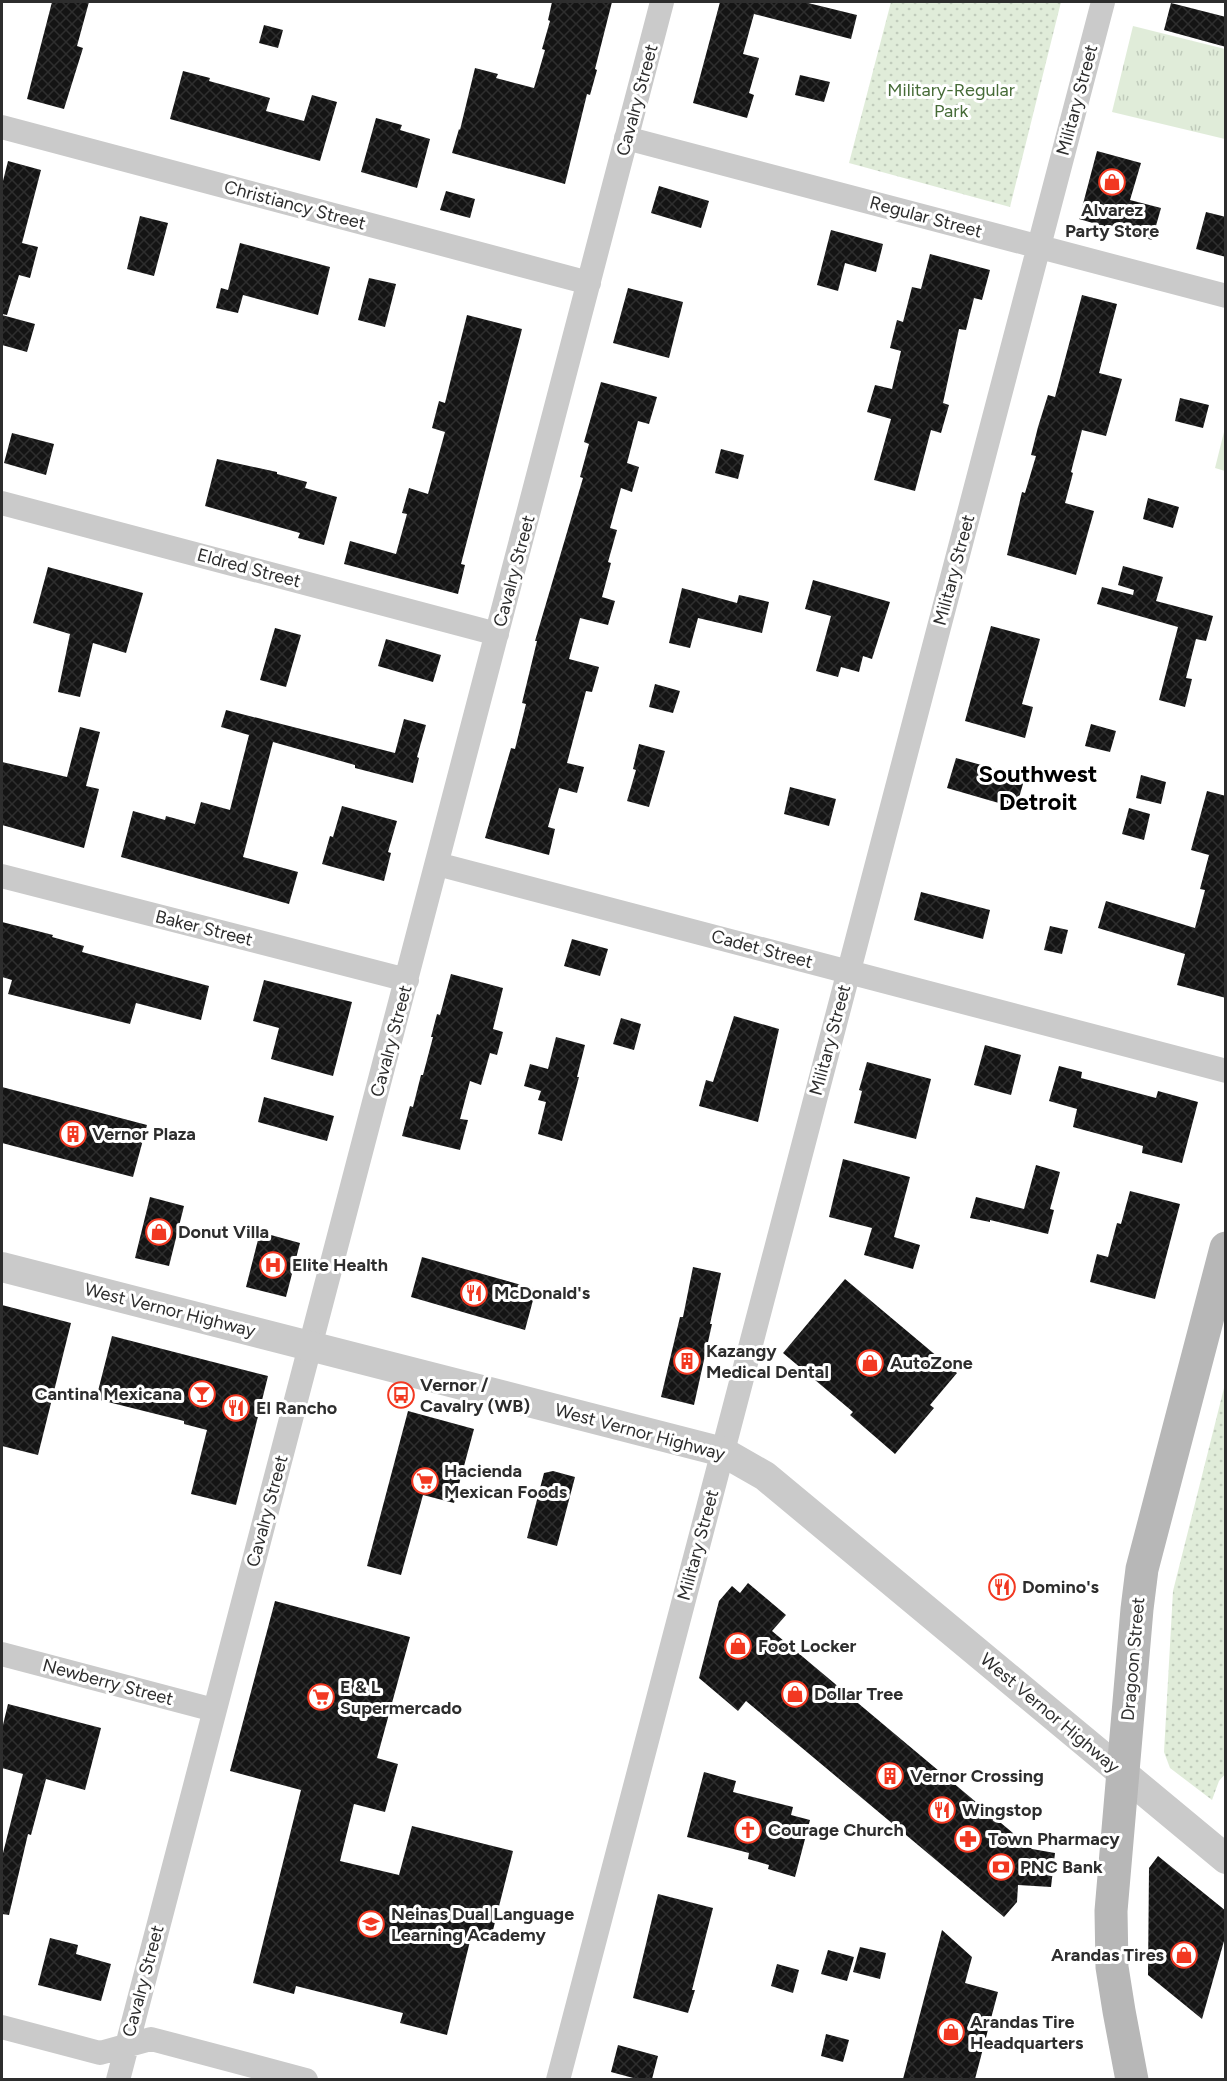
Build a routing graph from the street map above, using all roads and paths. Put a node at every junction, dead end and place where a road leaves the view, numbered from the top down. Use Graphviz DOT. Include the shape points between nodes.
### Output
graph roads {
  1 [pos="663,2"];
  2 [pos="1103,2"];
  3 [pos="2,127"];
  4 [pos="627,138"];
  5 [pos="1039,247"];
  6 [pos="589,282"];
  7 [pos="1226,296"];
  8 [pos="2,503"];
  9 [pos="497,634"];
  10 [pos="437,864"];
  11 [pos="2,876"];
  12 [pos="848,972"];
  13 [pos="407,980"];
  14 [pos="1226,1071"];
  15 [pos="1226,1248"];
  16 [pos="2,1267"];
  17 [pos="311,1345"];
  18 [pos="723,1452"];
  19 [pos="2,1654"];
  20 [pos="214,1710"];
  21 [pos="1123,1773"];
  22 [pos="1226,1859"];
  23 [pos="2,2027"];
  24 [pos="126,2045"];
  25 [pos="118,2079"];
  26 [pos="306,2079"];
  27 [pos="558,2079"];
  28 [pos="1132,2079"];
  1 -- 4 [label="street, Cavalry Street"];
  2 -- 5 [label="street, Military Street"];
  3 -- 6 [label="street, Christiancy Street"];
  4 -- 5 [label="street, Regular Street"];
  4 -- 6 [label="street, Cavalry Street"];
  5 -- 7 [label="street, Regular Street"];
  5 -- 12 [label="street, Military Street"];
  6 -- 9 [label="street, Cavalry Street"];
  8 -- 9 [label="street, Eldred Street"];
  9 -- 10 [label="street, Cavalry Street"];
  10 -- 12 [label="street, Cadet Street"];
  10 -- 13 [label="street, Cavalry Street"];
  11 -- 13 [label="street, Baker Street"];
  12 -- 14 [label="street, Cadet Street"];
  12 -- 18 [label="street, Military Street"];
  13 -- 17 [label="street, Cavalry Street"];
  15 -- 21 [label="main road, Dragoon Street" via="1142,1569"];
  16 -- 17 [label="street, West Vernor Highway"];
  17 -- 18 [label="street, West Vernor Highway"];
  17 -- 20 [label="street, Cavalry Street"];
  18 -- 21 [label="street, West Vernor Highway" via="765,1476"];
  18 -- 27 [label="street, Military Street"];
  19 -- 20 [label="street, Newberry Street"];
  20 -- 24 [label="street, Cavalry Street"];
  21 -- 22 [label="street, West Vernor Highway"];
  21 -- 28 [label="main road, Dragoon Street" via="1112,1911 1112,1967"];
  23 -- 24 [label="street" via="100,2053"];
  24 -- 25 [label="street, Cavalry Street"];
  24 -- 26 [label="street" via="151,2039"];
}
